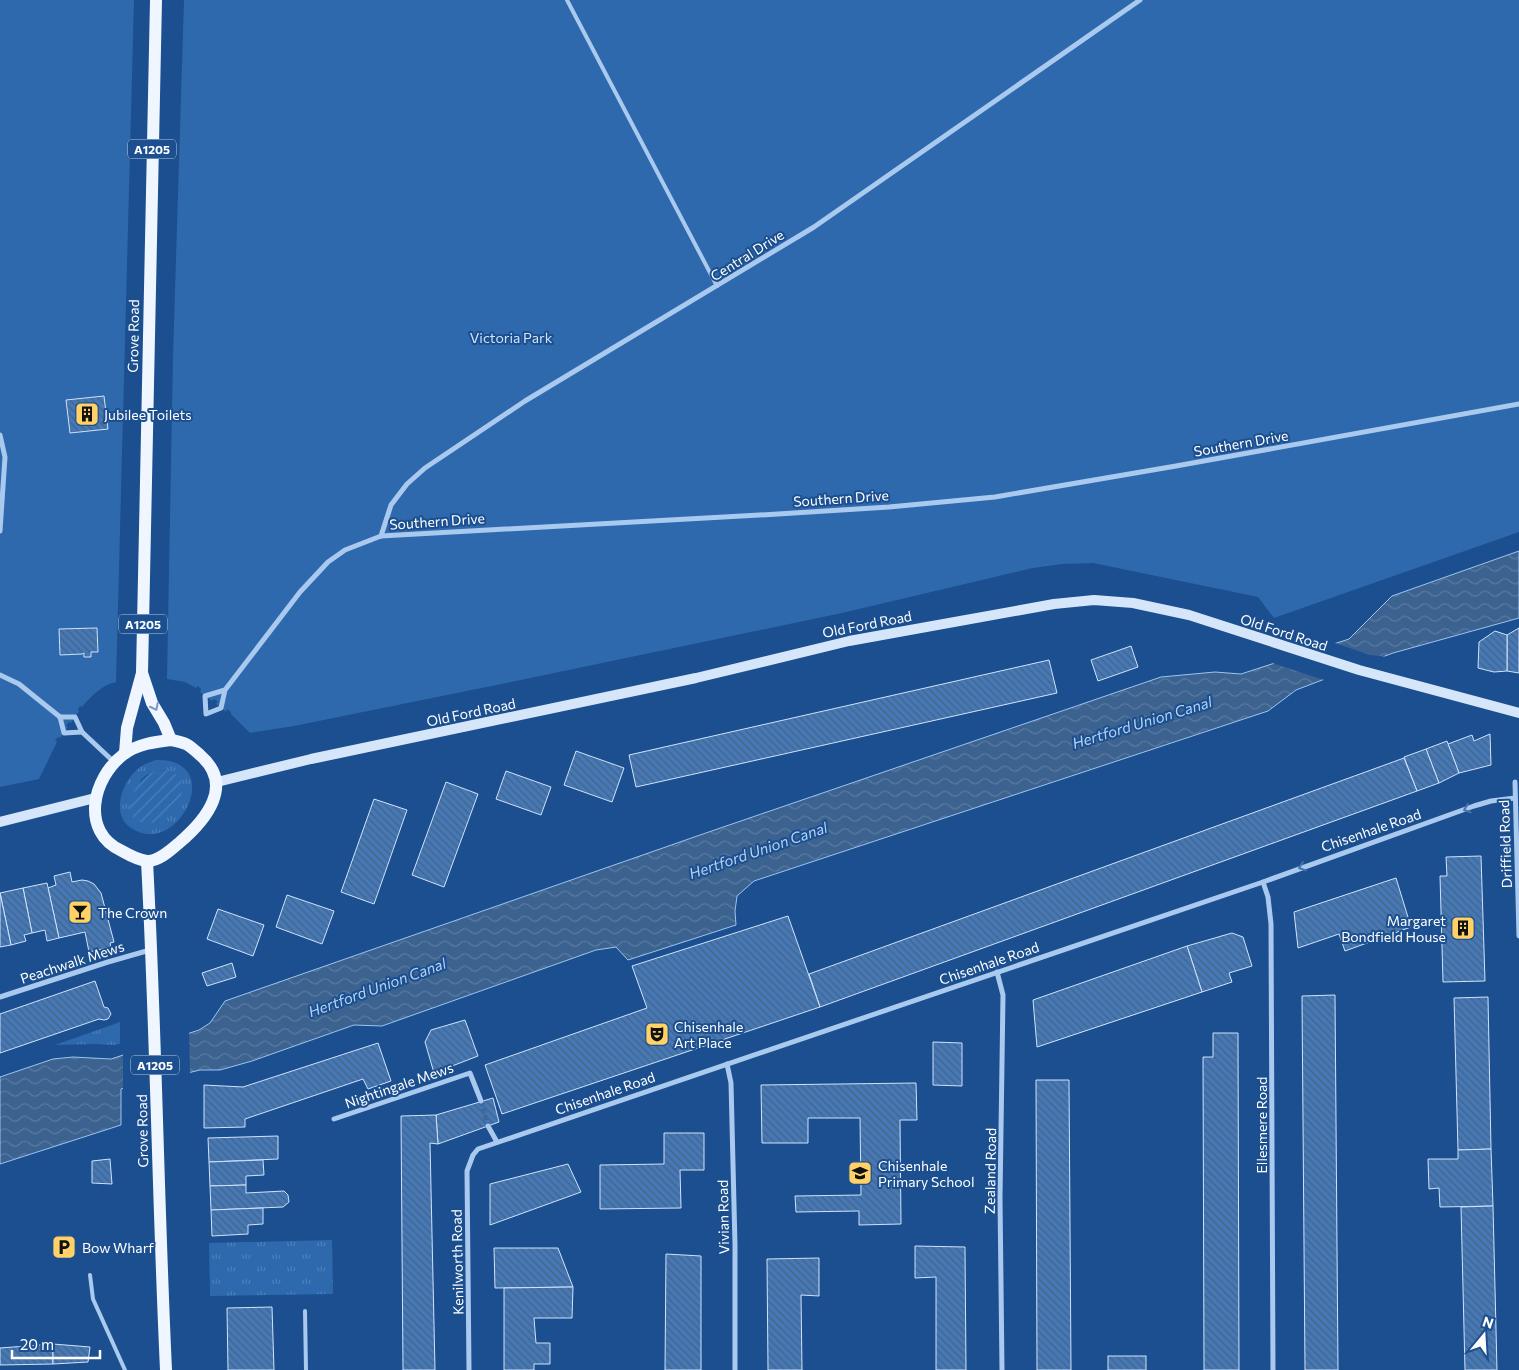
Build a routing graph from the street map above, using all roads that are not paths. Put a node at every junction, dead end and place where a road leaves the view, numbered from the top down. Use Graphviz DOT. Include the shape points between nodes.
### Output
graph roads {
  1 [pos="156,0"];
  2 [pos="567,0"];
  3 [pos="1140,0"];
  4 [pos="717,286"];
  5 [pos="1519,404"];
  6 [pos="0,435"];
  7 [pos="0,531"];
  8 [pos="381,536"];
  9 [pos="142,673"];
  10 [pos="0,675"];
  11 [pos="225,690"];
  12 [pos="1519,713"];
  13 [pos="60,717"];
  14 [pos="82,732"];
  15 [pos="171,740"];
  16 [pos="125,754"];
  17 [pos="115,762"];
  18 [pos="217,782"];
  19 [pos="1515,782"];
  20 [pos="95,798"];
  21 [pos="1515,798"];
  22 [pos="0,822"];
  23 [pos="147,861"];
  24 [pos="1263,882"];
  25 [pos="1519,927"];
  26 [pos="1519,936"];
  27 [pos="152,950"];
  28 [pos="997,972"];
  29 [pos="0,997"];
  30 [pos="727,1064"];
  31 [pos="481,1101"];
  32 [pos="334,1119"];
  33 [pos="488,1126"];
  34 [pos="497,1142"];
  35 [pos="473,1155"];
  36 [pos="90,1275"];
  37 [pos="305,1311"];
  38 [pos="125,1370"];
  39 [pos="166,1370"];
  40 [pos="306,1370"];
  41 [pos="469,1370"];
  42 [pos="735,1370"];
  43 [pos="1002,1370"];
  44 [pos="1273,1370"];
  1 -- 9 [label="main road, Grove Road / A1205"];
  2 -- 4 [label="lane"];
  3 -- 4 [label="street, Central Drive" via="814,227"];
  4 -- 8 [label="street, Central Drive" via="525,400 425,468 391,505"];
  5 -- 8 [label="street, Southern Drive" via="995,497 778,514"];
  6 -- 7 [label="street" via="5,457"];
  8 -- 11 [label="street, Southern Drive" via="345,550 328,562 300,592"];
  9 -- 15 [label="main road, Grove Road / A1205, one-way" via="152,703"];
  9 -- 16 [label="main road, Grove Road / A1205" via="127,728"];
  10 -- 13 [label="street" via="19,684"];
  11 -- 11 [label="street" via="221,708 206,714 205,696"];
  12 -- 18 [label="main road, Old Ford Road" via="1404,683 1189,615 1133,603 1094,600 1054,604 848,641 696,678"];
  13 -- 14 [label="street" via="75,717"];
  13 -- 14 [label="street" via="64,733"];
  14 -- 17 [label="street"];
  15 -- 16 [label="main road" via="148,742"];
  15 -- 18 [label="main road" via="186,743 209,762"];
  16 -- 17 [label="main road"];
  17 -- 20 [label="main road"];
  18 -- 23 [label="main road" via="208,814 163,856"];
  19 -- 21 [label="street, Driffield Road"];
  20 -- 22 [label="main road"];
  20 -- 23 [label="main road" via="99,833 113,847"];
  21 -- 24 [label="street, Chisenhale Road, one-way" via="1474,806"];
  21 -- 25 [label="street, Driffield Road"];
  23 -- 27 [label="main road, Grove Road / A1205"];
  24 -- 28 [label="street, Chisenhale Road"];
  24 -- 44 [label="street, Ellesmere Road" via="1271,924"];
  25 -- 26 [label="street, Driffield Road"];
  27 -- 29 [label="street, Peachwalk Mews"];
  27 -- 39 [label="main road, Grove Road / A1205"];
  28 -- 30 [label="street, Chisenhale Road"];
  28 -- 43 [label="street, Zealand Road" via="1004,995 1000,1198"];
  30 -- 34 [label="street, Chisenhale Road"];
  30 -- 42 [label="street, Vivian Road" via="731,1083"];
  31 -- 32 [label="street, Nightingale Mews" via="470,1073"];
  33 -- 34 [label="street"];
  34 -- 35 [label="street, Chisenhale Road" via="478,1149"];
  35 -- 41 [label="street, Kenilworth Road" via="467,1171"];
  36 -- 38 [label="lane" via="93,1299"];
  37 -- 40 [label="lane"];
}
